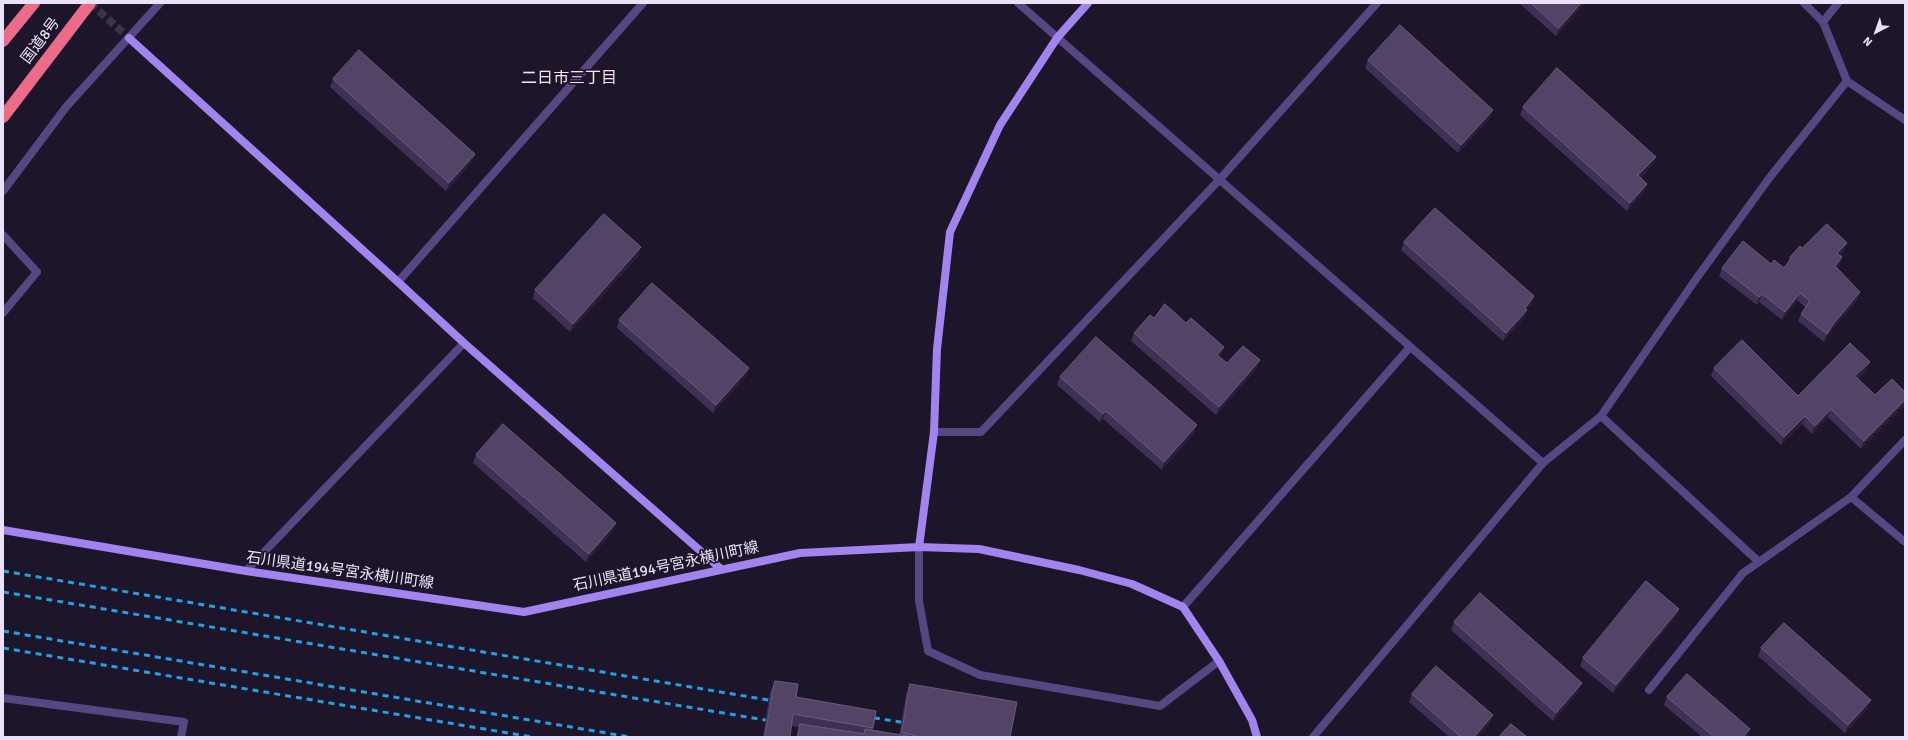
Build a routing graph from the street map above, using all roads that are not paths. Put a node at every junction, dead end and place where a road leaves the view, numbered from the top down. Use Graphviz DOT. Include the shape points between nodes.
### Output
graph roads {
  1 [pos="34,3"];
  2 [pos="90,3"];
  3 [pos="160,3"];
  4 [pos="643,3"];
  5 [pos="1018,3"];
  6 [pos="1088,3"];
  7 [pos="1377,3"];
  8 [pos="1804,3"];
  9 [pos="1838,3"];
  10 [pos="1823,22"];
  11 [pos="129,38"];
  12 [pos="1056,38"];
  13 [pos="3,41"];
  14 [pos="1847,81"];
  15 [pos="3,116"];
  16 [pos="1905,120"];
  17 [pos="1219,180"];
  18 [pos="3,191"];
  19 [pos="3,235"];
  20 [pos="398,282"];
  21 [pos="3,313"];
  22 [pos="464,343"];
  23 [pos="1410,347"];
  24 [pos="1601,416"];
  25 [pos="934,432"];
  26 [pos="1905,440"];
  27 [pos="1543,464"];
  28 [pos="1851,497"];
  29 [pos="3,530"];
  30 [pos="1905,542"];
  31 [pos="919,547"];
  32 [pos="1759,562"];
  33 [pos="721,569"];
  34 [pos="246,571"];
  35 [pos="1183,607"];
  36 [pos="1219,661"];
  37 [pos="1649,690"];
  38 [pos="4,699"];
  39 [pos="181,737"];
  40 [pos="1257,737"];
  41 [pos="1313,737"];
  1 -- 13 [label="highway, 国道8号"];
  2 -- 15 [label="highway, 国道8号"];
  3 -- 11 [label="street"];
  4 -- 20 [label="street"];
  5 -- 12 [label="street"];
  6 -- 12 [label="street"];
  7 -- 17 [label="street"];
  8 -- 10 [label="street"];
  9 -- 10 [label="street"];
  10 -- 14 [label="street"];
  11 -- 18 [label="street" via="66,107"];
  11 -- 20 [label="street"];
  12 -- 17 [label="street"];
  12 -- 25 [label="street" via="1000,125 950,232 937,349"];
  14 -- 16 [label="street"];
  14 -- 24 [label="street" via="1765,184"];
  17 -- 23 [label="street"];
  17 -- 25 [label="street" via="982,432"];
  19 -- 21 [label="street" via="37,272"];
  20 -- 22 [label="street"];
  22 -- 33 [label="street"];
  22 -- 34 [label="street"];
  23 -- 27 [label="street"];
  23 -- 35 [label="street"];
  24 -- 27 [label="street"];
  24 -- 32 [label="street"];
  25 -- 31 [label="street"];
  26 -- 28 [label="street"];
  27 -- 41 [label="street"];
  28 -- 30 [label="street"];
  28 -- 32 [label="street"];
  29 -- 34 [label="street, 石川県道194号宮永横川町線"];
  31 -- 33 [label="street, 石川県道194号宮永横川町線" via="800,553"];
  31 -- 35 [label="street, 石川県道194号宮永横川町線" via="979,549 1071,568 1132,584"];
  31 -- 36 [label="street" via="919,602 928,651 980,675 1160,706"];
  32 -- 37 [label="street" via="1744,573"];
  33 -- 34 [label="street, 石川県道194号宮永横川町線" via="524,612"];
  35 -- 36 [label="street"];
  36 -- 40 [label="street" via="1252,720"];
  38 -- 39 [label="street" via="184,722"];
}
